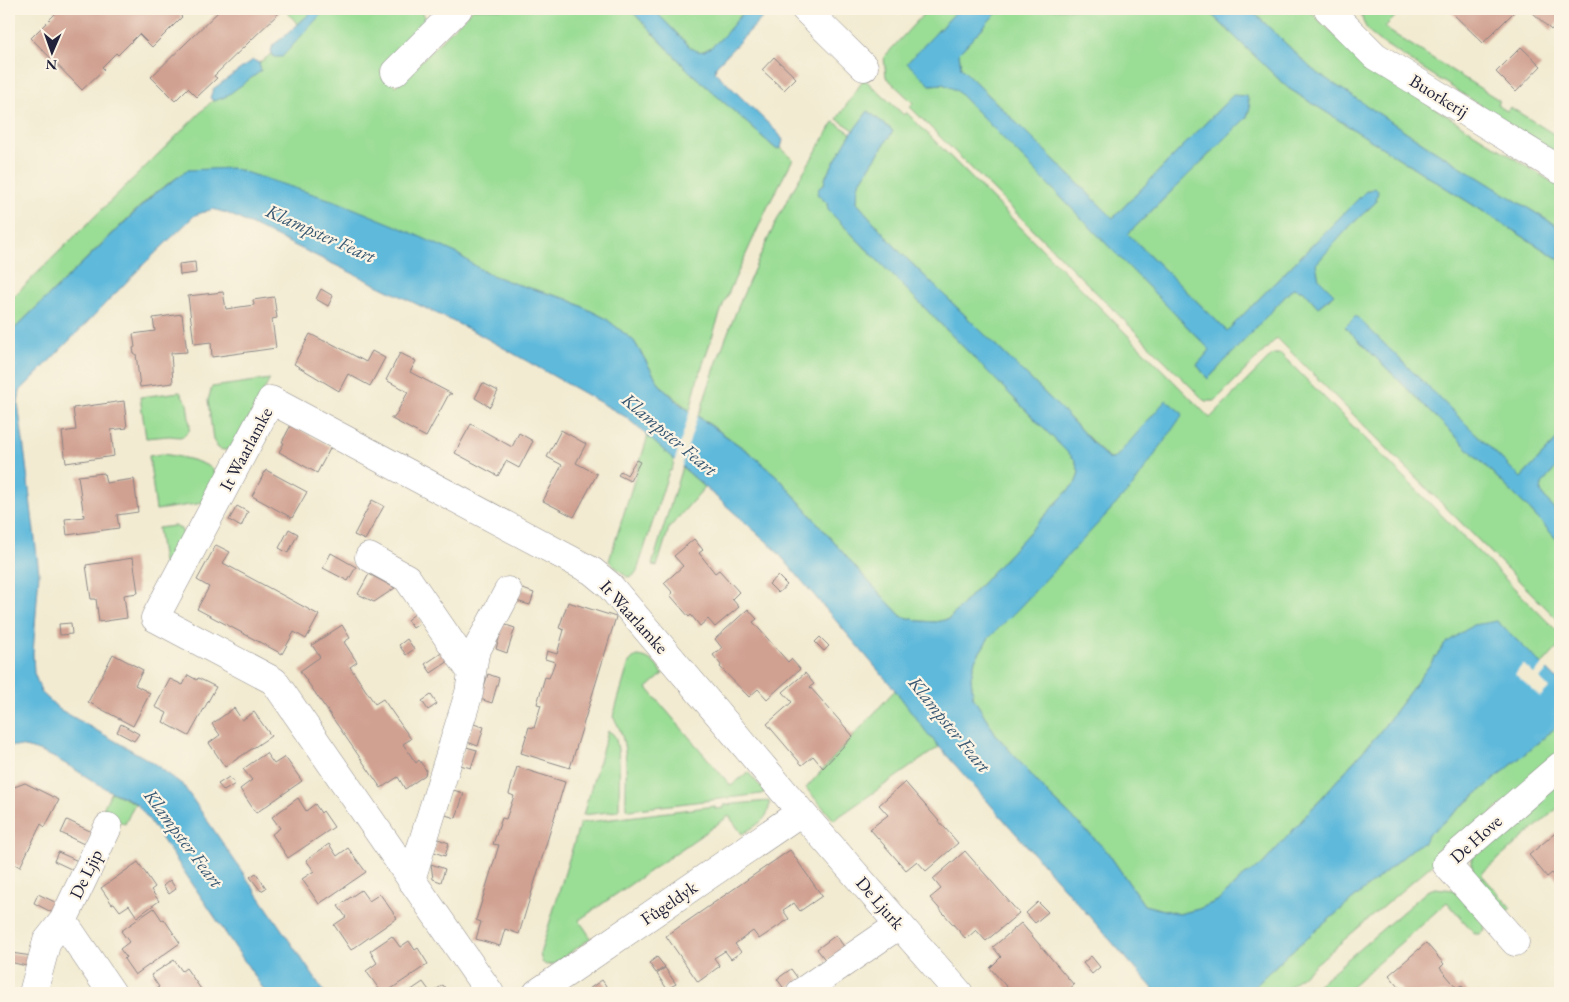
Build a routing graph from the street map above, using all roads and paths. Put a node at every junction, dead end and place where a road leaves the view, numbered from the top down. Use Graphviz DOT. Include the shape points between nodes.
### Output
graph roads {
  1 [pos="458,9"];
  2 [pos="805,9"];
  3 [pos="1335,11"];
  4 [pos="864,67"];
  5 [pos="395,72"];
  6 [pos="1560,170"];
  7 [pos="369,557"];
  8 [pos="508,591"];
  9 [pos="472,673"];
  10 [pos="1560,766"];
  11 [pos="801,812"];
  12 [pos="108,826"];
  13 [pos="412,880"];
  14 [pos="63,921"];
  15 [pos="899,925"];
  16 [pos="1516,942"];
  17 [pos="33,993"];
  18 [pos="112,993"];
  19 [pos="490,993"];
  20 [pos="537,993"];
  21 [pos="800,993"];
  22 [pos="959,993"];
  1 -- 5 [label="street"];
  2 -- 4 [label="street"];
  3 -- 6 [label="street, Buorkerij" via="1374,56"];
  7 -- 9 [label="street" via="407,578"];
  8 -- 9 [label="street" via="475,652"];
  9 -- 13 [label="street" via="469,693"];
  10 -- 16 [label="street, De Hove" via="1446,864"];
  11 -- 13 [label="street, It Waarlamke" via="604,580 271,400 154,618 274,681"];
  11 -- 15 [label="street, De Ljurk"];
  11 -- 20 [label="street, Fûgeldyk"];
  12 -- 14 [label="street, De Ljip"];
  13 -- 19 [label="street, It Waarlamke"];
  14 -- 17 [label="street, De Ljip" via="47,940"];
  14 -- 18 [label="street, De Ljip"];
  15 -- 21 [label="street"];
  15 -- 22 [label="street, De Ljurk"];
}
